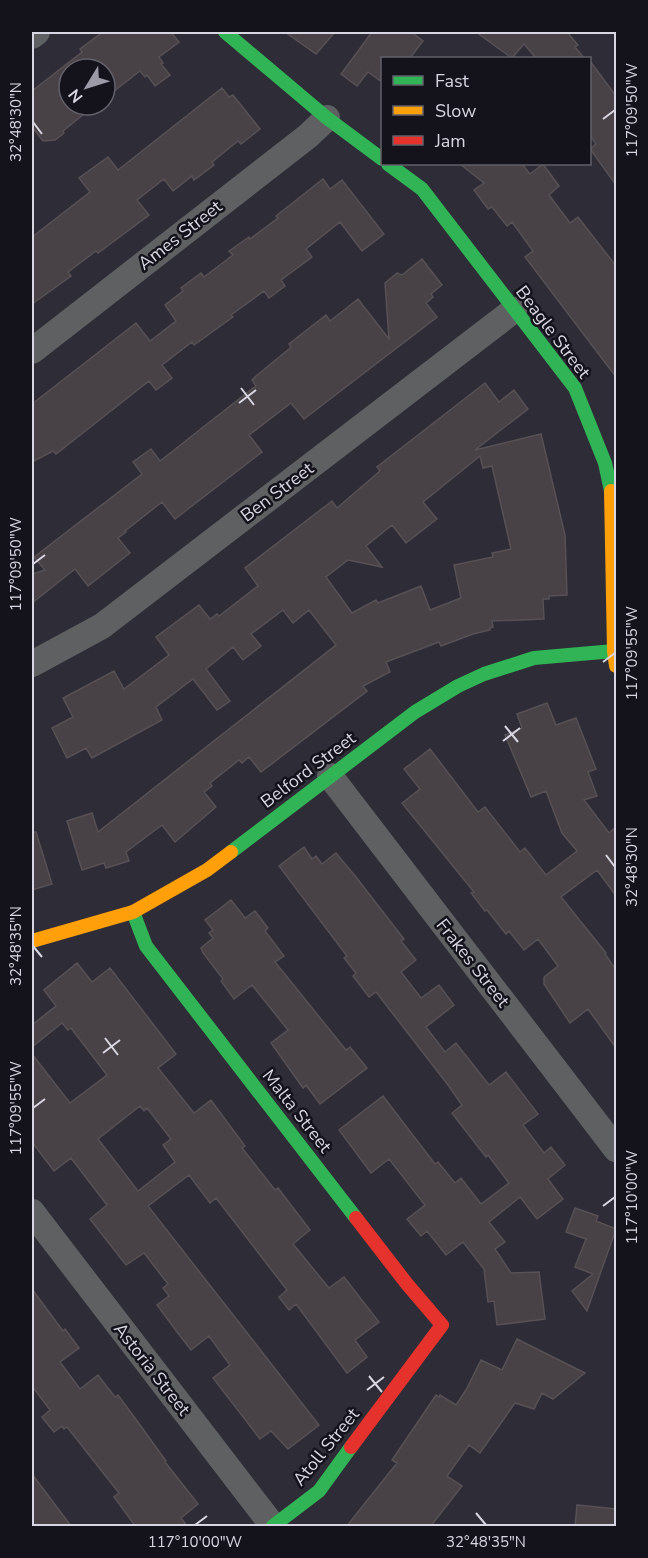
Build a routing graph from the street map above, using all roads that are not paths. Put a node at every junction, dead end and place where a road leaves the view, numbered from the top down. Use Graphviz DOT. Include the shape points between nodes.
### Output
graph roads {
  1 [pos="37,32"];
  2 [pos="225,32"];
  3 [pos="32,36"];
  4 [pos="327,118"];
  5 [pos="381,158"];
  6 [pos="389,165"];
  7 [pos="514,310"];
  8 [pos="32,351"];
  9 [pos="611,463"];
  10 [pos="614,651"];
  11 [pos="32,664"];
  12 [pos="616,666"];
  13 [pos="330,777"];
  14 [pos="134,912"];
  15 [pos="32,941"];
  16 [pos="616,1149"];
  17 [pos="32,1212"];
  18 [pos="442,1325"];
  19 [pos="273,1527"];
  1 -- 3 [label="street"];
  2 -- 4 [label="street"];
  4 -- 5 [label="street"];
  4 -- 8 [label="street, Ames Street"];
  6 -- 7 [label="street, Beagle Street" via="422,189"];
  7 -- 9 [label="street, Beagle Street" via="575,388"];
  7 -- 11 [label="street, Ben Street" via="102,626"];
  9 -- 10 [label="street, Beagle Street"];
  10 -- 12 [label="street, Beagle Street"];
  10 -- 13 [label="street, Belford Street" via="534,658 484,674 415,712"];
  13 -- 14 [label="street, Belford Street" via="207,870"];
  13 -- 16 [label="street, Frakes Street"];
  14 -- 15 [label="street, Belford Street"];
  14 -- 18 [label="street, Malta Street" via="146,946"];
  17 -- 19 [label="street, Astoria Street"];
  18 -- 19 [label="street, Atoll Street" via="319,1491"];
}
